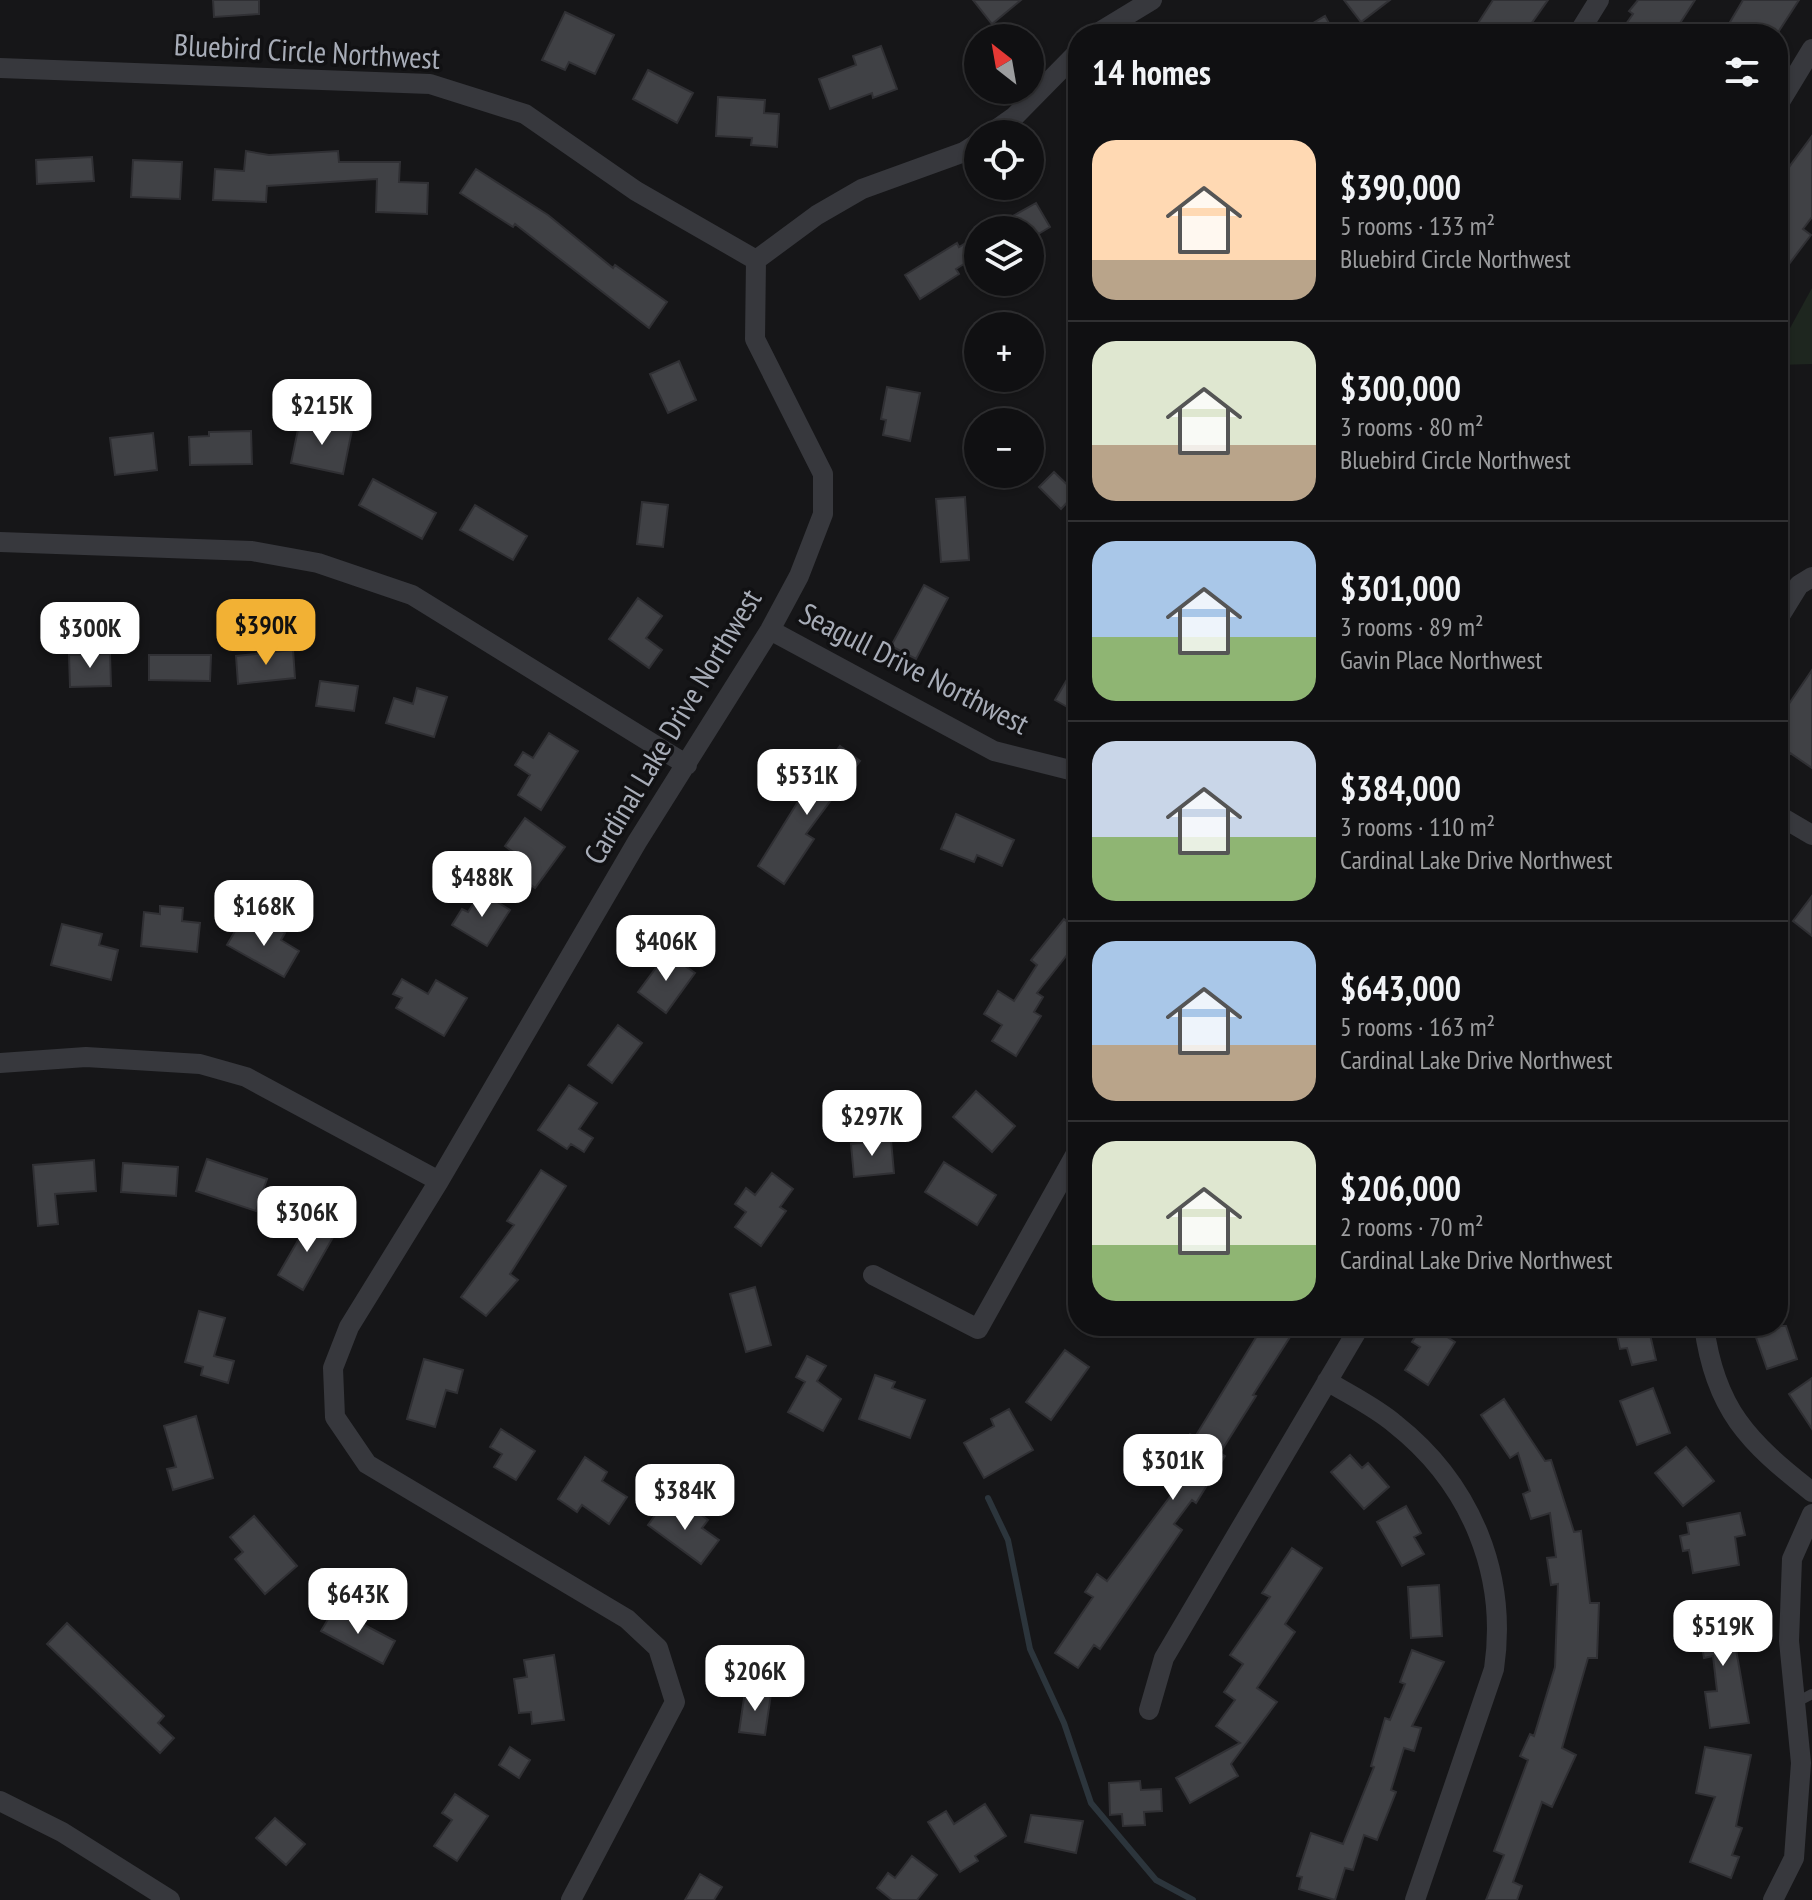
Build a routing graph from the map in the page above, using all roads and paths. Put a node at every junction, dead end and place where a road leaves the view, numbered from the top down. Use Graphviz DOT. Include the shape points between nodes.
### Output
graph roads {
  1 [pos="1152,0"];
  2 [pos="1599,0"];
  3 [pos="1112,24"];
  4 [pos="1584,24"];
  5 [pos="1812,49"];
  6 [pos="1068,62"];
  7 [pos="0,68"];
  8 [pos="1788,89"];
  9 [pos="1010,120"];
  10 [pos="964,152"];
  11 [pos="756,260"];
  12 [pos="0,542"];
  13 [pos="1812,577"];
  14 [pos="1788,603"];
  15 [pos="770,630"];
  16 [pos="687,765"];
  17 [pos="1068,770"];
  18 [pos="1788,821"];
  19 [pos="1812,835"];
  20 [pos="0,1063"];
  21 [pos="1068,1168"];
  22 [pos="439,1181"];
  23 [pos="873,1275"];
  24 [pos="1354,1336"];
  25 [pos="1706,1336"];
  26 [pos="1327,1381"];
  27 [pos="1812,1492"];
  28 [pos="1812,1514"];
  29 [pos="1804,1698"];
  30 [pos="1149,1710"];
  31 [pos="0,1801"];
  32 [pos="170,1900"];
  33 [pos="571,1900"];
  34 [pos="1415,1900"];
  35 [pos="1773,1900"];
  1 -- 3 [label="street"];
  2 -- 4 [label="street"];
  5 -- 8 [label="street"];
  6 -- 9 [label="street"];
  7 -- 11 [label="street, Bluebird Circle Northwest" via="430,84 525,114 636,191"];
  10 -- 11 [label="street" via="862,189"];
  11 -- 15 [label="street, Cardinal Lake Drive Northwest" via="755,339 823,474 823,514"];
  12 -- 16 [label="street" via="252,551 318,563 412,595"];
  13 -- 14 [label="street" via="1799,585"];
  15 -- 16 [label="street, Cardinal Lake Drive Northwest"];
  15 -- 17 [label="street, Seagull Drive Northwest" via="994,751"];
  16 -- 22 [label="street, Cardinal Lake Drive Northwest"];
  18 -- 19 [label="street"];
  20 -- 22 [label="street" via="86,1057 200,1064 246,1077"];
  21 -- 23 [label="street" via="978,1329"];
  22 -- 33 [label="street, Cardinal Lake Drive Northwest" via="349,1327 333,1368 335,1417 367,1464 627,1619 658,1648 675,1702"];
  24 -- 26 [label="street"];
  25 -- 27 [label="street" via="1720,1396 1750,1439"];
  26 -- 30 [label="street" via="1164,1658"];
  26 -- 34 [label="street" via="1394,1422 1434,1461 1467,1507 1495,1585 1499,1639 1494,1669"];
  28 -- 29 [label="street" via="1792,1559 1789,1641"];
  29 -- 35 [label="street" via="1794,1858"];
  31 -- 32 [label="street" via="62,1832"];
}
